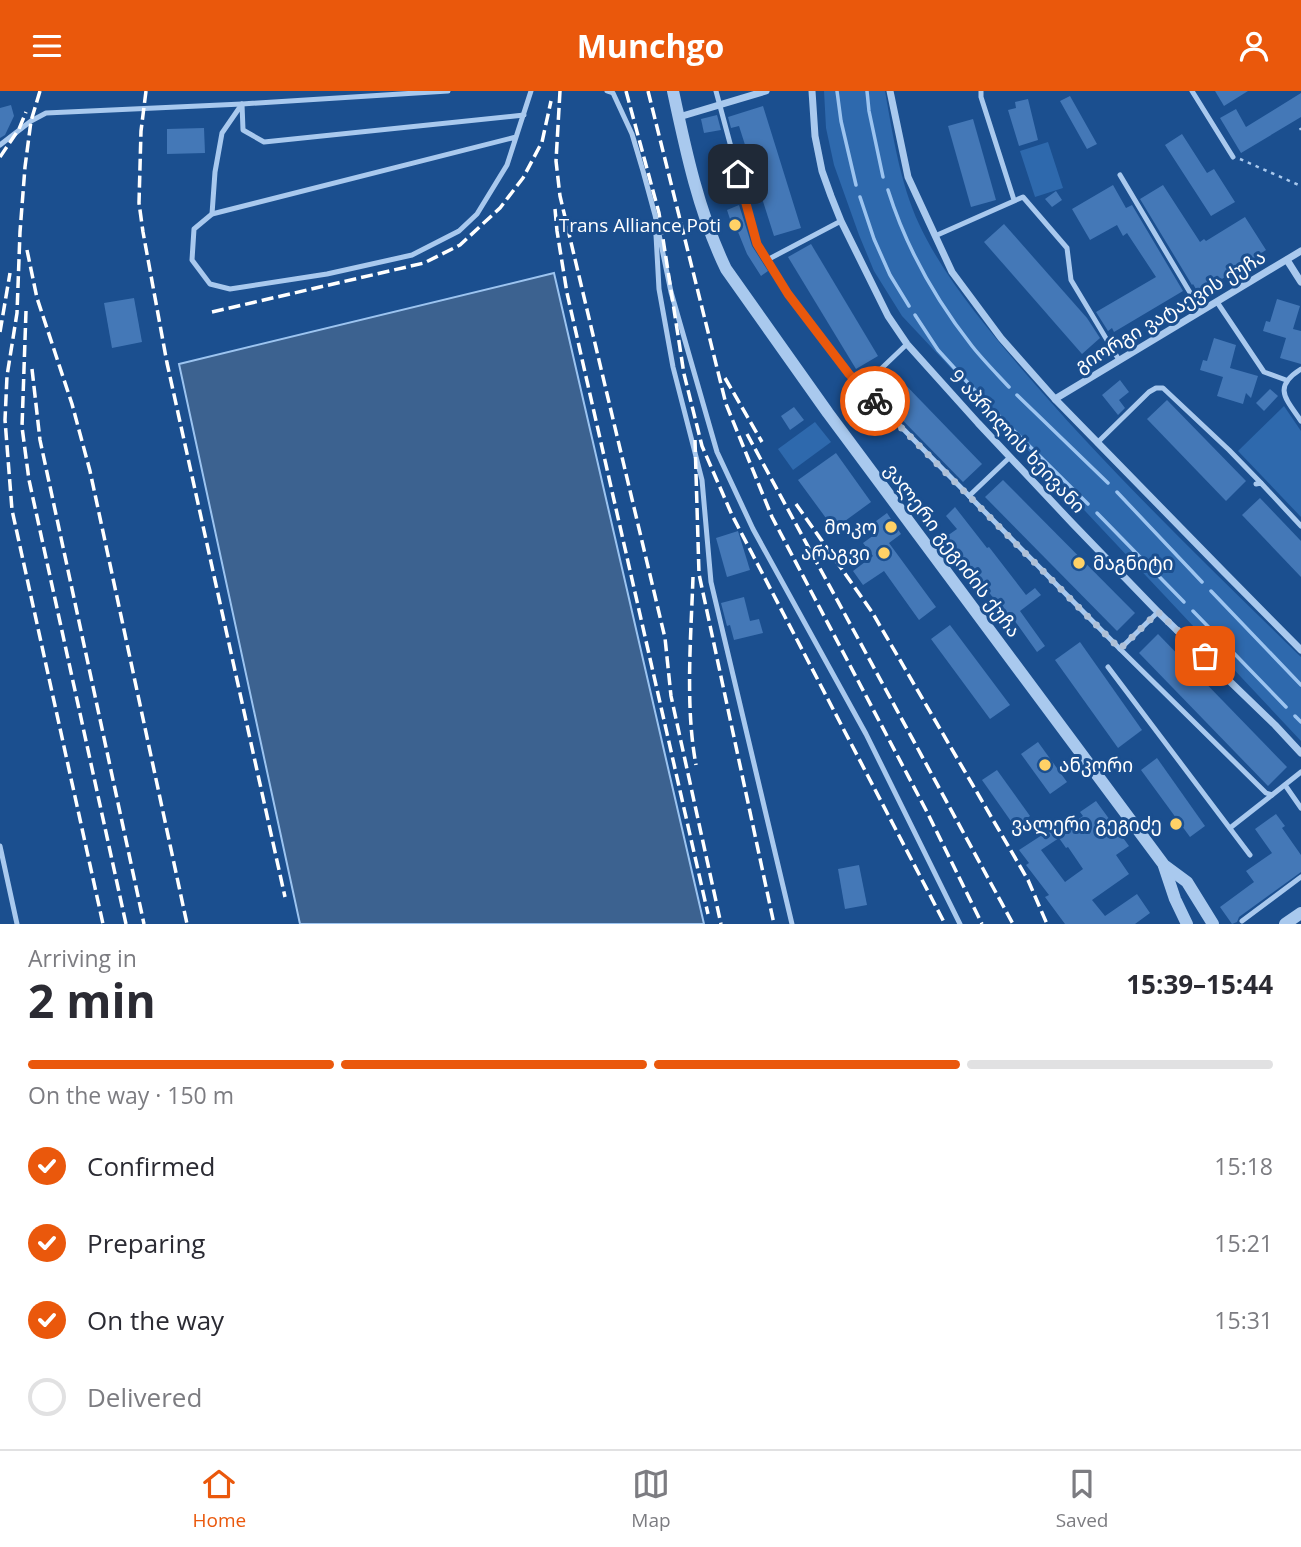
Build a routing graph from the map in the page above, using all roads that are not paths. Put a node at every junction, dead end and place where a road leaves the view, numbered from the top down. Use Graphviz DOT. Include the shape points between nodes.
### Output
graph roads {
  1 [pos="448,91"];
  2 [pos="531,91"];
  3 [pos="673,91"];
  4 [pos="716,91"];
  5 [pos="766,91"];
  6 [pos="812,91"];
  7 [pos="890,91"];
  8 [pos="981,91"];
  9 [pos="1192,91"];
  10 [pos="610,92"];
  11 [pos="242,104"];
  12 [pos="719,104"];
  13 [pos="524,115"];
  14 [pos="679,117"];
  15 [pos="516,137"];
  16 [pos="0,145"];
  17 [pos="1233,156"];
  18 [pos="1120,175"];
  19 [pos="1014,200"];
  20 [pos="212,214"];
  21 [pos="655,215"];
  22 [pos="841,221"];
  23 [pos="936,236"];
  24 [pos="1301,251"];
  25 [pos="767,260"];
  26 [pos="1287,260"];
  27 [pos="1301,282"];
  28 [pos="1217,302"];
  29 [pos="1201,311"];
  30 [pos="907,344"];
  31 [pos="1119,360"];
  32 [pos="1301,369"];
  33 [pos="1286,380"];
  34 [pos="862,387"];
  35 [pos="1055,398"];
  36 [pos="1301,421"];
  37 [pos="1097,443"];
  38 [pos="1010,457"];
  39 [pos="970,496"];
  40 [pos="1301,526"];
  41 [pos="1158,612"];
  42 [pos="1120,649"];
  43 [pos="1301,650"];
  44 [pos="1108,667"];
  45 [pos="1301,753"];
  46 [pos="1301,772"];
  47 [pos="1285,785"];
  48 [pos="1272,795"];
  49 [pos="1301,808"];
  50 [pos="1230,828"];
  51 [pos="0,846"];
  52 [pos="1250,855"];
  53 [pos="1164,865"];
  54 [pos="1301,877"];
  55 [pos="1301,913"];
  56 [pos="1242,921"];
  57 [pos="17,924"];
  58 [pos="792,924"];
  59 [pos="960,924"];
  60 [pos="1186,924"];
  61 [pos="1213,924"];
  62 [pos="1285,924"];
  1 -- 11 [label="lane"];
  2 -- 13 [label="lane"];
  3 -- 14 [label="street, ვალერი გეგიძის ქუჩა"];
  4 -- 12 [label="lane"];
  5 -- 12 [label="street"];
  6 -- 22 [label="street, 9 აპრილის ხეივანი" via="822,171"];
  7 -- 23 [label="street" via="908,177"];
  8 -- 19 [label="lane"];
  9 -- 17 [label="lane"];
  10 -- 21 [label="lane" via="632,134"];
  11 -- 13 [label="lane" via="243,130 264,142"];
  11 -- 16 [label="lane" via="46,113"];
  11 -- 20 [label="lane" via="222,133"];
  12 -- 14 [label="street"];
  12 -- 25 [label="lane" via="757,244"];
  13 -- 15 [label="lane"];
  14 -- 53 [label="street, ვალერი გეგიძის ქუჩა" via="703,213 726,269"];
  15 -- 20 [label="lane"];
  15 -- 20 [label="lane" via="507,165 477,213 459,230 412,255 230,289 210,284 192,260 194,229"];
  18 -- 29 [label="lane"];
  19 -- 23 [label="lane"];
  19 -- 31 [label="lane" via="1023,198 1067,248 1071,280"];
  21 -- 58 [label="lane" via="659,289 673,367 702,479 711,582"];
  21 -- 59 [label="lane" via="671,292 717,451 753,529 866,734"];
  22 -- 25 [label="lane"];
  22 -- 30 [label="street, 9 აპრილის ხეივანი" via="888,316"];
  23 -- 35 [label="street" via="968,294"];
  24 -- 26 [label="street, გიორგი ვატაევის ქუჩა"];
  25 -- 34 [label="lane" via="788,294"];
  26 -- 27 [label="street"];
  26 -- 28 [label="street, გიორგი ვატაევის ქუჩა"];
  28 -- 29 [label="street, გიორგი ვატაევის ქუჩა"];
  28 -- 33 [label="lane" via="1264,372"];
  29 -- 31 [label="street, გიორგი ვატაევის ქუჩა"];
  30 -- 34 [label="lane"];
  30 -- 38 [label="street, 9 აპრილის ხეივანი"];
  31 -- 35 [label="street, გიორგი ვატაევის ქუჩა"];
  32 -- 33 [label="lane"];
  33 -- 36 [label="lane" via="1285,397"];
  34 -- 39 [label="lane"];
  35 -- 37 [label="street"];
  37 -- 40 [label="lane" via="1149,392 1163,388"];
  37 -- 43 [label="street"];
  38 -- 39 [label="lane"];
  38 -- 41 [label="street, 9 აპრილის ხეივანი"];
  39 -- 42 [label="lane"];
  41 -- 42 [label="lane"];
  41 -- 45 [label="street, 9 აპრილის ხეივანი"];
  42 -- 48 [label="lane"];
  44 -- 50 [label="lane"];
  46 -- 47 [label="lane"];
  47 -- 48 [label="lane"];
  47 -- 49 [label="lane"];
  48 -- 50 [label="lane"];
  50 -- 52 [label="lane"];
  51 -- 57 [label="lane"];
  53 -- 60 [label="street, ვალერი გეგიძის ქუჩა"];
  53 -- 61 [label="street, ვალერი გეგიძის ქუჩა" via="1187,882"];
  54 -- 56 [label="lane"];
  55 -- 62 [label="street"];
}
